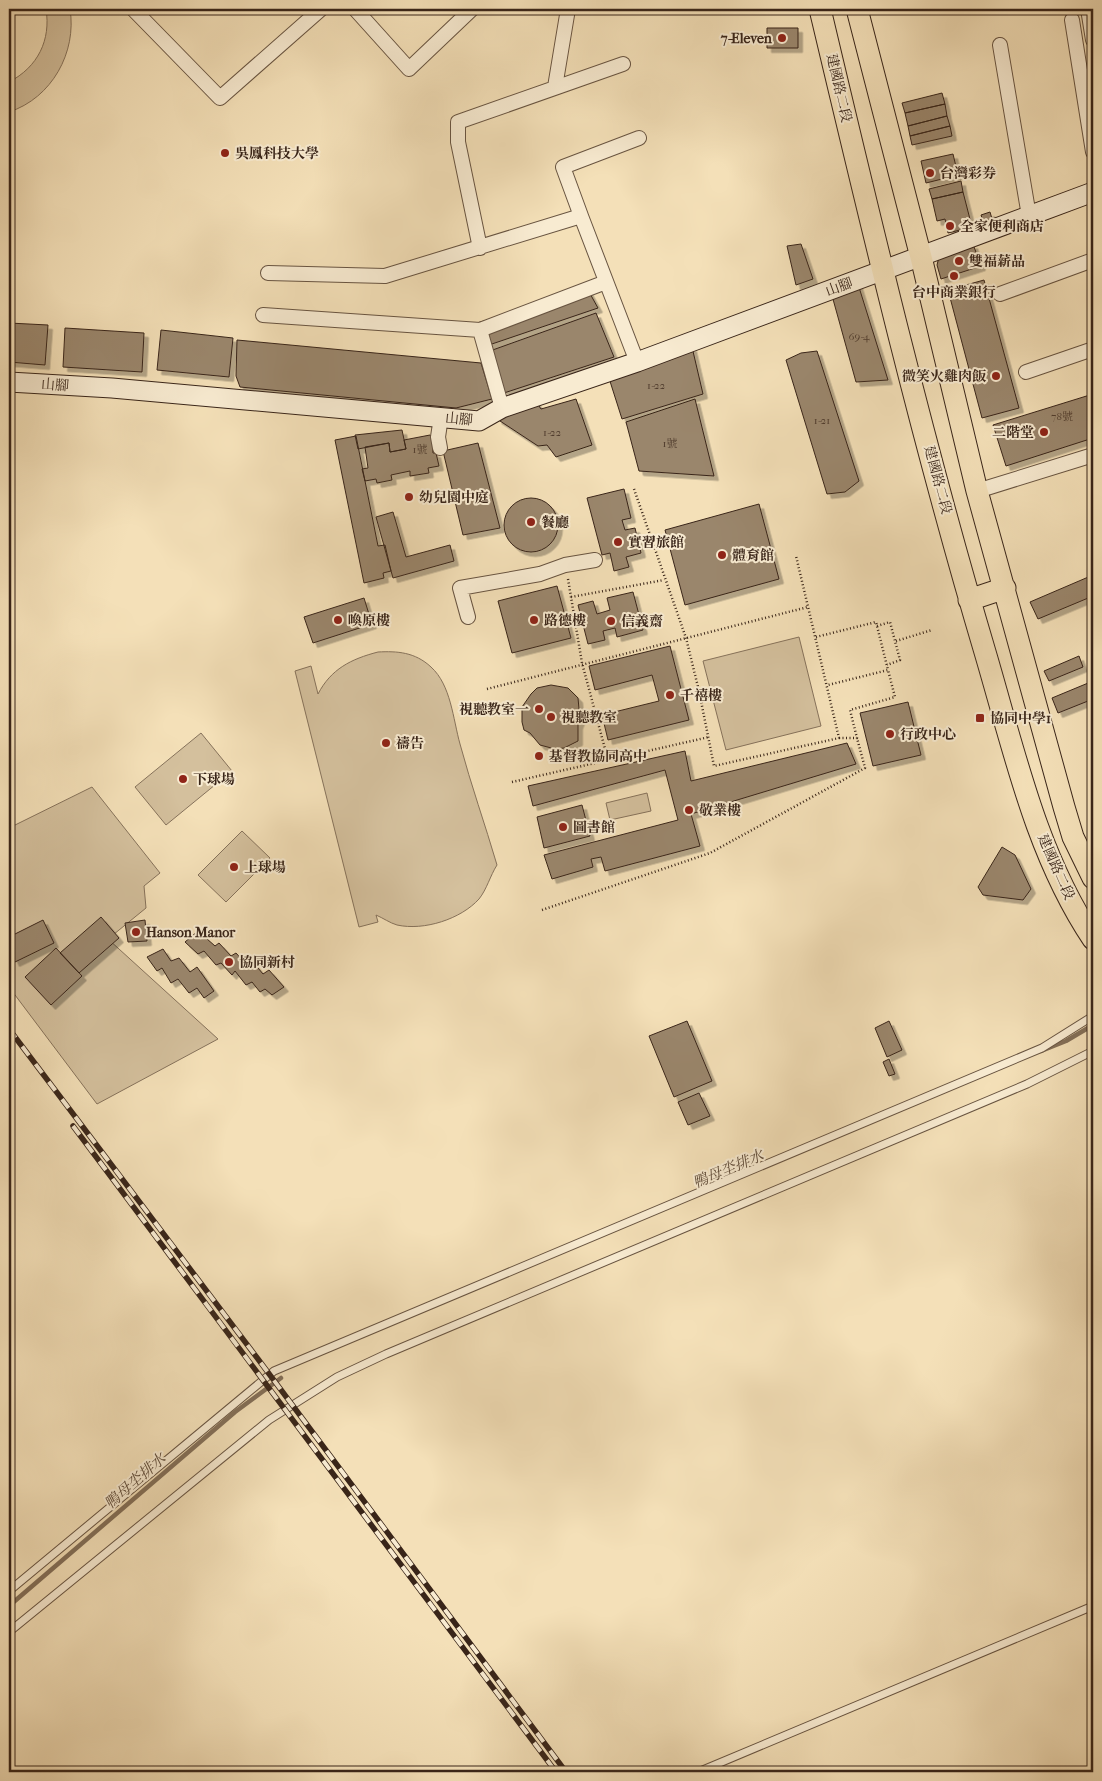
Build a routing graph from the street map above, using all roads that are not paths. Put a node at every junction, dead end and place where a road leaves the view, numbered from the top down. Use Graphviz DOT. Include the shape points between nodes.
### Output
graph roads {
  1 [pos="133,9"];
  2 [pos="321,9"];
  3 [pos="355,9"];
  4 [pos="472,9"];
  5 [pos="568,9"];
  6 [pos="820,9"];
  7 [pos="857,9"];
  8 [pos="1088,9"];
  9 [pos="1072,20"];
  10 [pos="1093,40"];
  11 [pos="1000,45"];
  12 [pos="622,64"];
  13 [pos="555,87"];
  14 [pos="639,138"];
  15 [pos="1093,152"];
  16 [pos="1093,192"];
  17 [pos="582,216"];
  18 [pos="1029,216"];
  19 [pos="480,248"];
  20 [pos="921,257"];
  21 [pos="1093,260"];
  22 [pos="883,271"];
  23 [pos="268,273"];
  24 [pos="606,282"];
  25 [pos="1000,294"];
  26 [pos="263,315"];
  27 [pos="480,330"];
  28 [pos="1093,350"];
  29 [pos="636,362"];
  30 [pos="1026,372"];
  31 [pos="9,382"];
  32 [pos="502,408"];
  33 [pos="440,417"];
  34 [pos="440,448"];
  35 [pos="1093,454"];
  36 [pos="977,491"];
  37 [pos="595,560"];
  38 [pos="1005,588"];
  39 [pos="969,600"];
  40 [pos="468,617"];
  41 [pos="1093,878"];
  42 [pos="1093,939"];
  43 [pos="1093,1016"];
  44 [pos="1093,1051"];
  45 [pos="9,1591"];
  46 [pos="1093,1606"];
  47 [pos="9,1632"];
  48 [pos="698,1772"];
  1 -- 2 [label="street" via="220,98"];
  3 -- 4 [label="street" via="408,69"];
  5 -- 13 [label="street"];
  6 -- 22 [label="main road, 建國路二段"];
  7 -- 20 [label="main road, 建國路二段"];
  8 -- 10 [label="street"];
  9 -- 15 [label="street"];
  11 -- 18 [label="street"];
  12 -- 13 [label="street"];
  13 -- 19 [label="street" via="458,122 458,142"];
  14 -- 17 [label="street" via="563,167"];
  16 -- 18 [label="street, 山腳"];
  17 -- 19 [label="street"];
  17 -- 24 [label="street"];
  18 -- 20 [label="street, 山腳"];
  19 -- 23 [label="street" via="385,276"];
  20 -- 22 [label="street, 山腳"];
  20 -- 36 [label="main road, 建國路二段"];
  21 -- 25 [label="street"];
  22 -- 29 [label="street, 山腳"];
  22 -- 39 [label="main road, 建國路二段"];
  24 -- 27 [label="street"];
  24 -- 29 [label="street"];
  26 -- 27 [label="street"];
  27 -- 32 [label="street"];
  28 -- 30 [label="street"];
  29 -- 32 [label="street, 山腳"];
  31 -- 33 [label="street, 山腳"];
  32 -- 33 [label="street, 山腳" via="479,421"];
  33 -- 34 [label="street"];
  35 -- 36 [label="street"];
  36 -- 38 [label="main road, 建國路二段"];
  37 -- 40 [label="street" via="565,565 540,574 460,588"];
  38 -- 39 [label="main road"];
  38 -- 41 [label="main road, 建國路二段" via="1064,808 1073,837"];
  39 -- 42 [label="main road, 建國路二段" via="1047,854"];
  43 -- 45 [label="lane" via="1042,1048 274,1371"];
  44 -- 47 [label="lane" via="1027,1084 337,1377 269,1420"];
  46 -- 48 [label="lane"];
}
